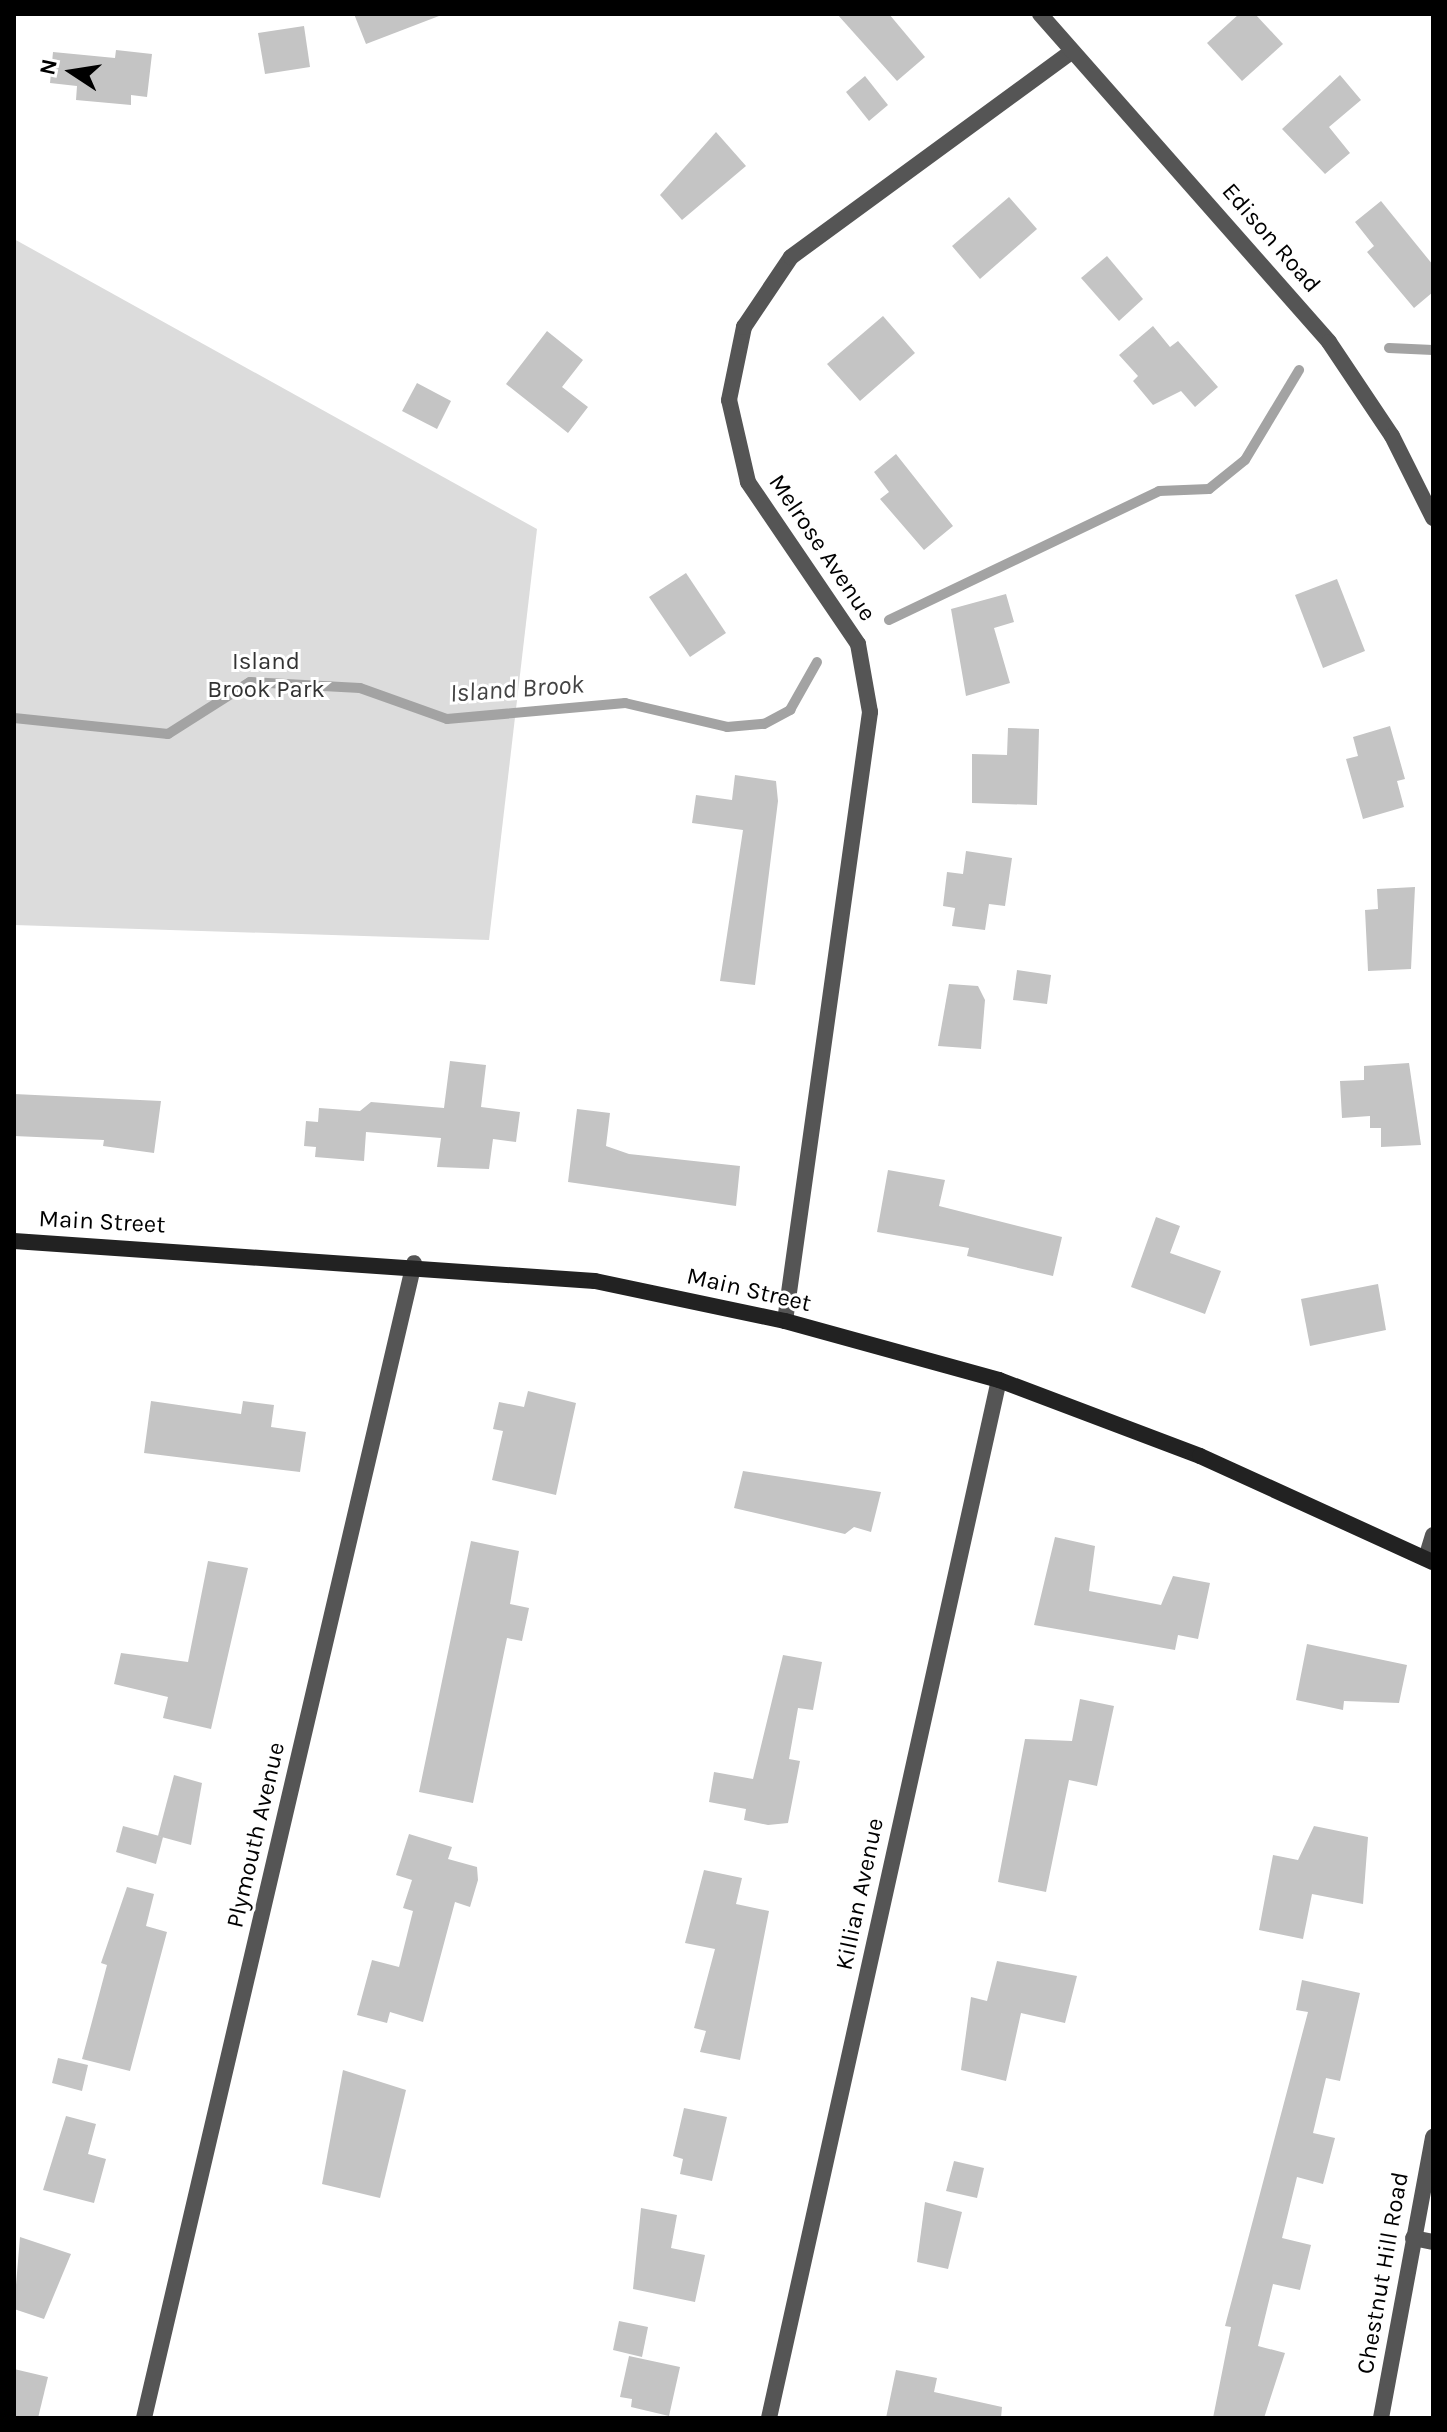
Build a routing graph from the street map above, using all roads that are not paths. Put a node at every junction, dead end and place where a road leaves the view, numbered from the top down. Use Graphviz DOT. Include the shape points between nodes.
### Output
graph roads {
  1 [pos="1040,14"];
  2 [pos="1072,51"];
  3 [pos="1433,518"];
  4 [pos="14,1241"];
  5 [pos="414,1263"];
  6 [pos="785,1321"];
  7 [pos="999,1380"];
  8 [pos="1433,1535"];
  9 [pos="1430,1560"];
  10 [pos="1433,2137"];
  11 [pos="1413,2238"];
  12 [pos="1433,2242"];
  13 [pos="144,2418"];
  14 [pos="769,2418"];
  15 [pos="1381,2418"];
  1 -- 2 [label="street, Edison Road"];
  2 -- 3 [label="street, Edison Road" via="1329,342 1392,436"];
  2 -- 6 [label="street, Melrose Avenue" via="791,257 744,327 729,400 748,482 858,644 870,712"];
  4 -- 5 [label="main road, Main Street"];
  5 -- 6 [label="main road, Main Street" via="595,1281"];
  5 -- 13 [label="street, Plymouth Avenue"];
  6 -- 7 [label="main road, Main Street"];
  7 -- 9 [label="main road, Main Street" via="1200,1456"];
  7 -- 14 [label="street, Killian Avenue"];
  8 -- 9 [label="street"];
  10 -- 11 [label="street, Chestnut Hill Road"];
  11 -- 12 [label="street"];
  11 -- 15 [label="street, Chestnut Hill Road"];
}
